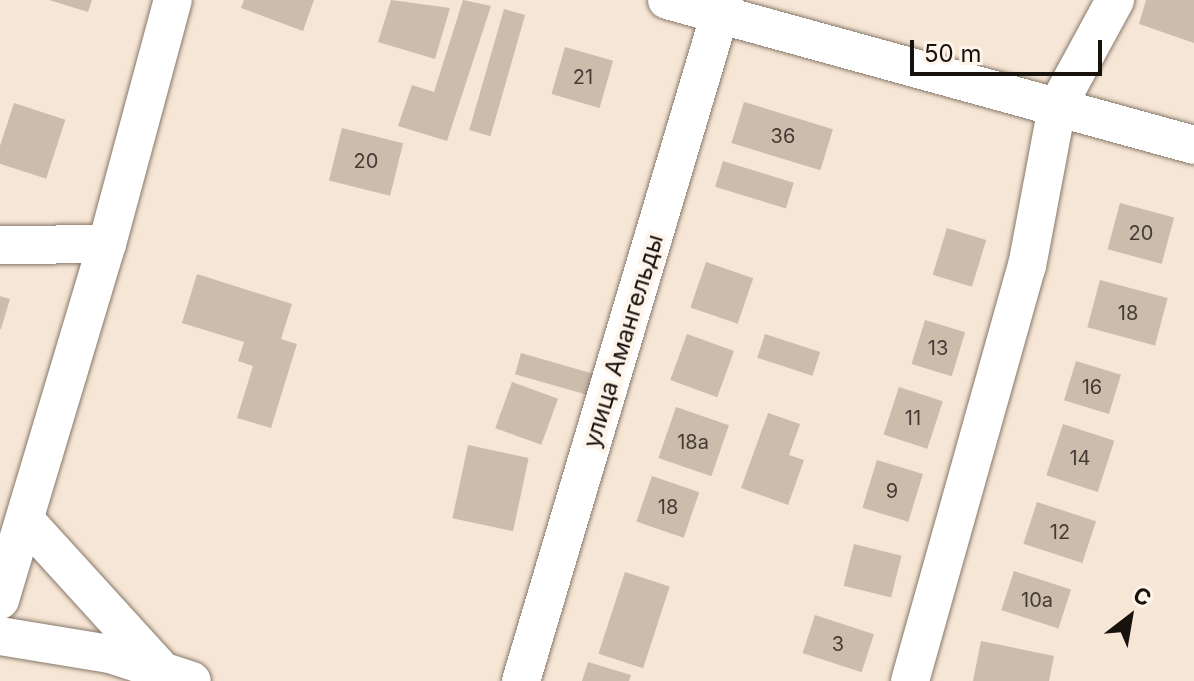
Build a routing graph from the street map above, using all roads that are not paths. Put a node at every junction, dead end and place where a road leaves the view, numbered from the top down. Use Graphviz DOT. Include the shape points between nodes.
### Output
graph roads {
  1 [pos="173,0"];
  2 [pos="667,0"];
  3 [pos="1115,0"];
  4 [pos="722,8"];
  5 [pos="1057,107"];
  6 [pos="1194,145"];
  7 [pos="107,244"];
  8 [pos="0,245"];
  9 [pos="26,521"];
  10 [pos="0,600"];
  11 [pos="0,636"];
  12 [pos="157,665"];
  13 [pos="192,681"];
  14 [pos="521,681"];
  15 [pos="910,681"];
  1 -- 7 [label="street"];
  2 -- 4 [label="street"];
  3 -- 5 [label="street"];
  4 -- 5 [label="street"];
  4 -- 14 [label="street, улица Амангельды"];
  5 -- 6 [label="street"];
  5 -- 15 [label="street" via="1027,266"];
  7 -- 8 [label="street"];
  7 -- 9 [label="street"];
  9 -- 10 [label="street"];
  9 -- 12 [label="street"];
  11 -- 12 [label="street"];
  12 -- 13 [label="street"];
}
